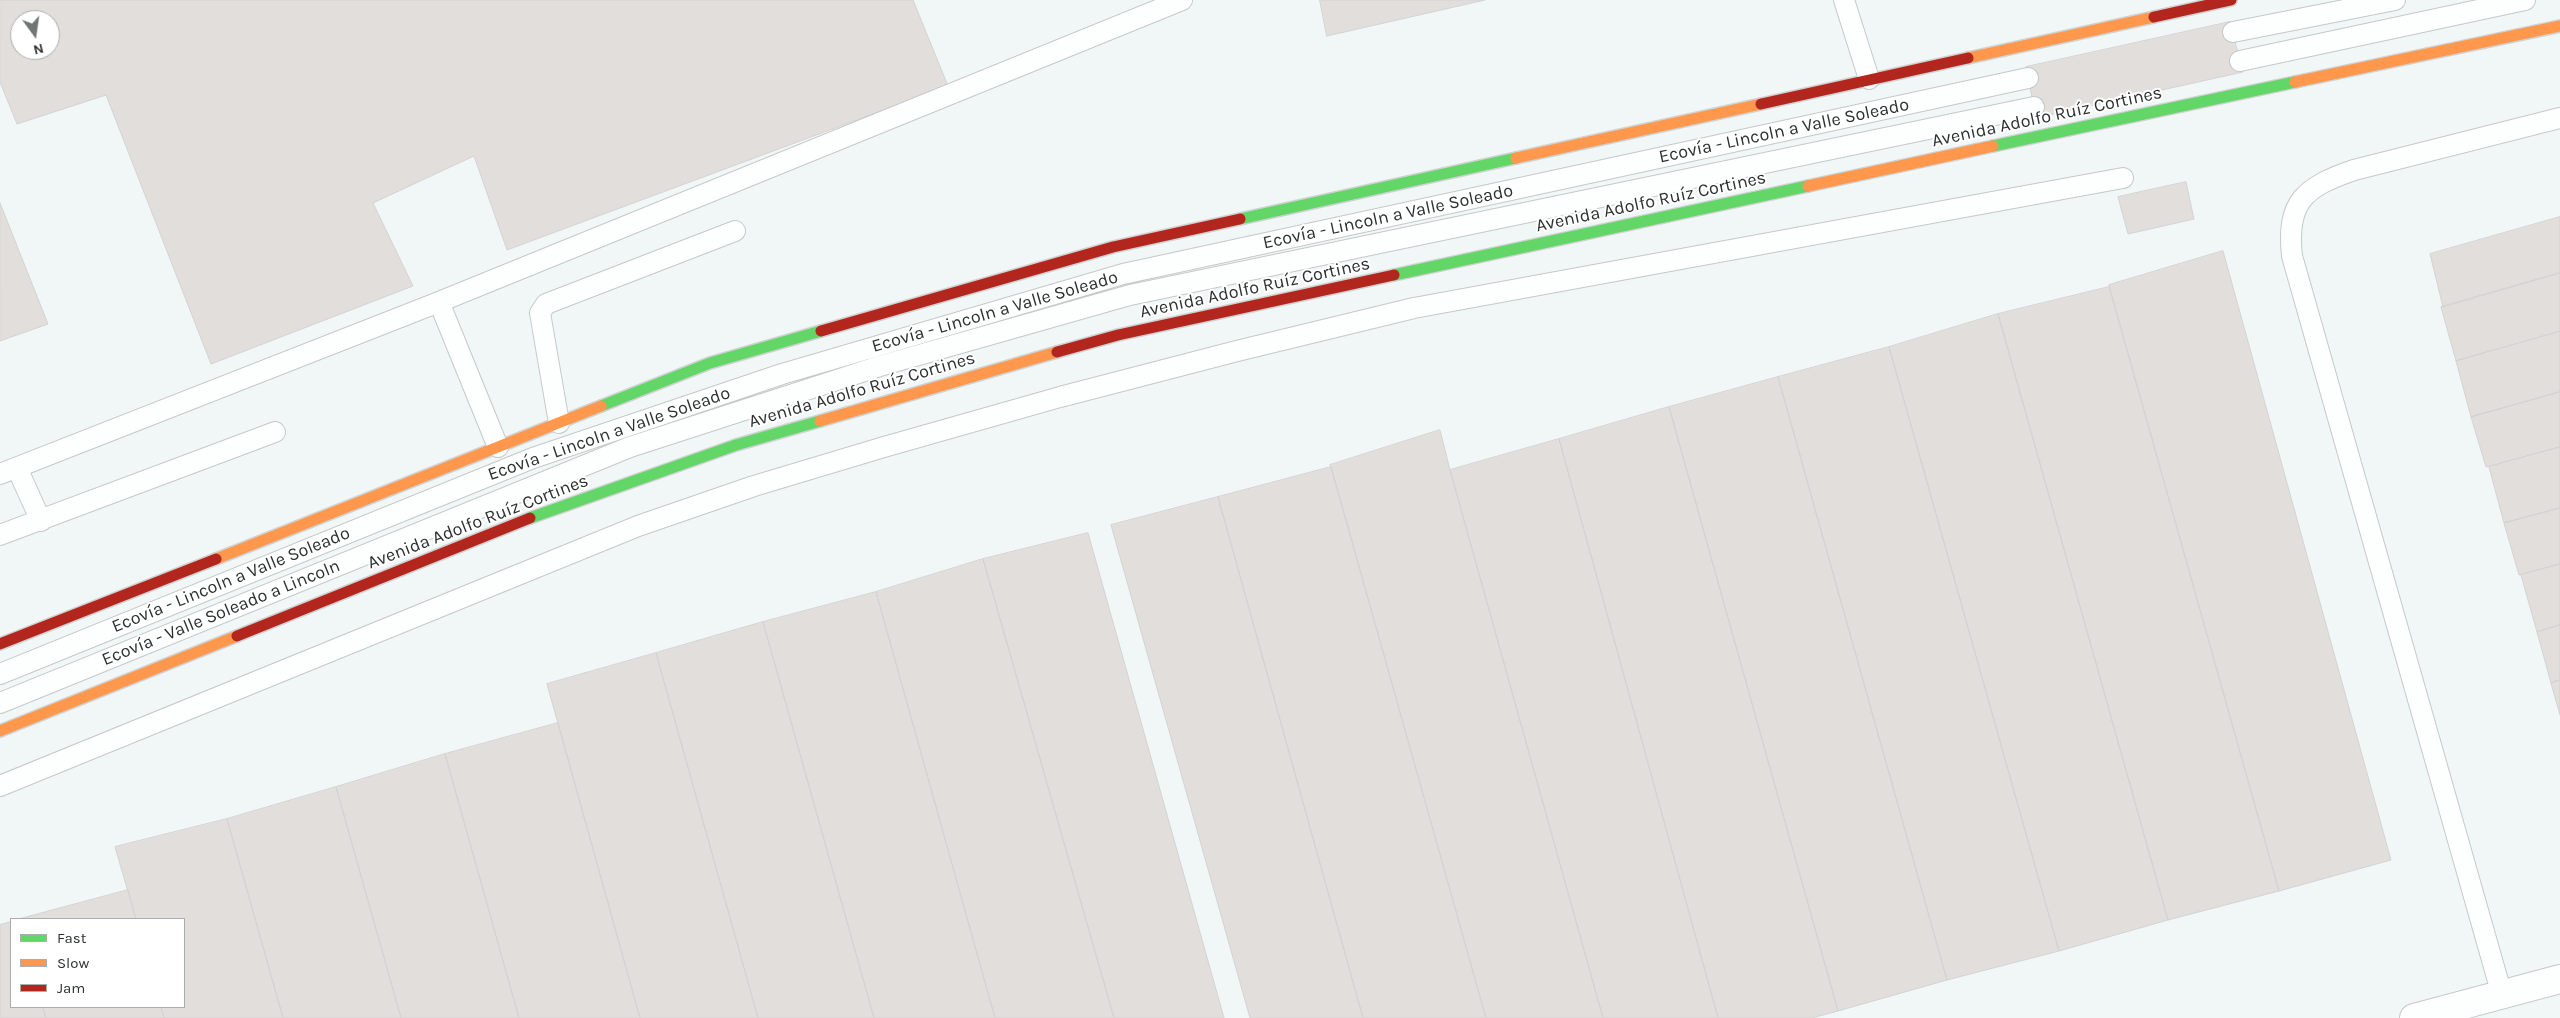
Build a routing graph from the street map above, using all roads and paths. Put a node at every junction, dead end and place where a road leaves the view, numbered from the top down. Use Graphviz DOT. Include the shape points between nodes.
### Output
graph roads {
  1 [pos="1182,0"];
  2 [pos="1844,0"];
  3 [pos="2231,0"];
  4 [pos="2395,0"];
  5 [pos="2525,0"];
  6 [pos="2560,26"];
  7 [pos="2233,32"];
  8 [pos="2240,61"];
  9 [pos="2028,78"];
  10 [pos="1868,79"];
  11 [pos="2034,108"];
  12 [pos="2560,118"];
  13 [pos="2124,178"];
  14 [pos="735,231"];
  15 [pos="439,302"];
  16 [pos="559,423"];
  17 [pos="275,432"];
  18 [pos="498,448"];
  19 [pos="9,471"];
  20 [pos="41,521"];
  21 [pos="0,535"];
  22 [pos="0,644"];
  23 [pos="0,674"];
  24 [pos="0,703"];
  25 [pos="0,731"];
  26 [pos="0,786"];
  27 [pos="2560,980"];
  28 [pos="2502,995"];
  29 [pos="2414,1018"];
  1 -- 15 [label="lane"];
  2 -- 10 [label="lane"];
  3 -- 10 [label="main road"];
  4 -- 7 [label="lane"];
  5 -- 8 [label="lane"];
  6 -- 25 [label="main road, Avenida Adolfo Ruíz Cortines" via="1118,335 736,445 538,515"];
  9 -- 23 [label="lane, Ecovía - Lincoln a Valle Soleado" via="1123,274 782,374 533,458"];
  10 -- 16 [label="main road" via="1113,247 710,363"];
  11 -- 24 [label="lane, Ecovía - Valle Soleado a Lincoln" via="1130,295 880,366 630,447"];
  12 -- 28 [label="lane" via="2324,180 2306,194 2293,212 2290,234 2292,256"];
  13 -- 26 [label="lane" via="1414,308 1237,350 912,439 754,486 638,526"];
  14 -- 16 [label="lane" via="546,304 540,313"];
  15 -- 18 [label="lane"];
  15 -- 19 [label="lane"];
  16 -- 18 [label="main road"];
  17 -- 20 [label="lane"];
  18 -- 22 [label="main road"];
  19 -- 20 [label="lane"];
  20 -- 21 [label="lane"];
  27 -- 28 [label="street"];
  28 -- 29 [label="street"];
}
